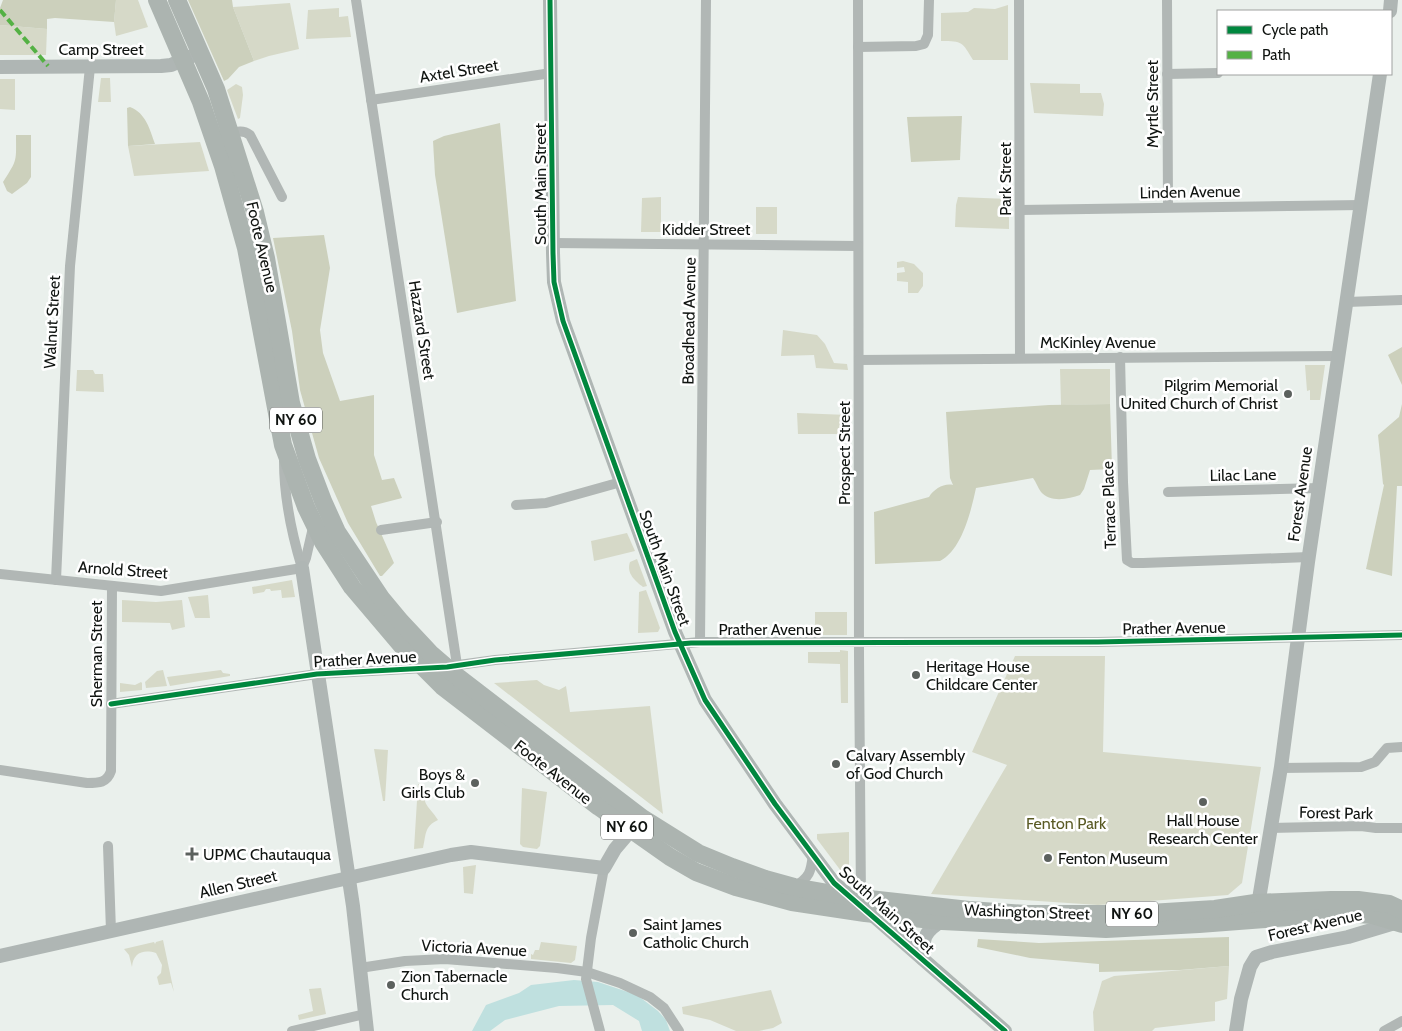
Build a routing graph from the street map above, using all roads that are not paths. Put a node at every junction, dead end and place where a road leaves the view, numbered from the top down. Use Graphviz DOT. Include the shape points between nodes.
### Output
graph roads {
  1 [pos="157,0"];
  2 [pos="177,0"];
  3 [pos="356,0"];
  4 [pos="550,0"];
  5 [pos="706,0"];
  6 [pos="858,0"];
  7 [pos="929,0"];
  8 [pos="1019,0"];
  9 [pos="1167,0"];
  10 [pos="858,47"];
  11 [pos="200,52"];
  12 [pos="184,60"];
  13 [pos="0,66"];
  14 [pos="90,67"];
  15 [pos="551,73"];
  16 [pos="1217,73"];
  17 [pos="1167,74"];
  18 [pos="1380,75"];
  19 [pos="372,100"];
  20 [pos="223,136"];
  21 [pos="282,197"];
  22 [pos="1362,205"];
  23 [pos="1168,207"];
  24 [pos="1020,210"];
  25 [pos="553,243"];
  26 [pos="705,244"];
  27 [pos="858,246"];
  28 [pos="1402,300"];
  29 [pos="1347,302"];
  30 [pos="1338,356"];
  31 [pos="1120,357"];
  32 [pos="1020,358"];
  33 [pos="859,360"];
  34 [pos="283,445"];
  35 [pos="621,482"];
  36 [pos="1319,488"];
  37 [pos="1168,492"];
  38 [pos="323,500"];
  39 [pos="516,505"];
  40 [pos="437,522"];
  41 [pos="314,523"];
  42 [pos="381,530"];
  43 [pos="1309,557"];
  44 [pos="302,568"];
  45 [pos="0,574"];
  46 [pos="56,580"];
  47 [pos="112,586"];
  48 [pos="1402,635"];
  49 [pos="1298,638"];
  50 [pos="700,642"];
  51 [pos="859,642"];
  52 [pos="680,643"];
  53 [pos="452,666"];
  54 [pos="425,668"];
  55 [pos="317,674"];
  56 [pos="111,704"];
  57 [pos="1402,747"];
  58 [pos="1281,768"];
  59 [pos="4,770"];
  60 [pos="636,824"];
  61 [pos="1270,828"];
  62 [pos="1402,828"];
  63 [pos="108,846"];
  64 [pos="812,854"];
  65 [pos="604,868"];
  66 [pos="348,878"];
  67 [pos="794,887"];
  68 [pos="862,905"];
  69 [pos="1257,911"];
  70 [pos="1401,919"];
  71 [pos="942,921"];
  72 [pos="111,931"];
  73 [pos="0,956"];
  74 [pos="924,960"];
  75 [pos="360,968"];
  76 [pos="586,976"];
  77 [pos="365,1014"];
  78 [pos="1402,1021"];
  79 [pos="292,1031"];
  80 [pos="367,1031"];
  81 [pos="600,1031"];
  82 [pos="678,1031"];
  83 [pos="1006,1031"];
  84 [pos="1236,1031"];
  85 [pos="1384,1031"];
  1 -- 12 [label="highway, Foote Avenue / NY 60"];
  2 -- 11 [label="highway, Foote Avenue / NY 60"];
  3 -- 19 [label="street, Hazzard Street"];
  4 -- 15 [label="street, South Main Street"];
  5 -- 26 [label="street, Broadhead Avenue"];
  6 -- 10 [label="street, Prospect Street"];
  7 -- 10 [label="street" via="928,35 924,44"];
  8 -- 24 [label="street, Park Street"];
  9 -- 17 [label="street, Myrtle Street"];
  10 -- 27 [label="street, Prospect Street"];
  11 -- 12 [label="street, Camp Street"];
  11 -- 20 [label="highway, Foote Avenue / NY 60" via="216,89"];
  12 -- 14 [label="street, Camp Street" via="160,66"];
  12 -- 20 [label="highway, Foote Avenue / NY 60"];
  13 -- 14 [label="street, Camp Street"];
  14 -- 46 [label="street, Walnut Street" via="70,266"];
  15 -- 19 [label="street, Axtel Street"];
  15 -- 25 [label="street, South Main Street"];
  16 -- 17 [label="street"];
  17 -- 23 [label="street, Myrtle Street"];
  18 -- 22 [label="street, Forest Avenue"];
  19 -- 40 [label="street, Hazzard Street"];
  20 -- 21 [label="street" via="244,131 250,135"];
  20 -- 34 [label="highway, Foote Avenue / NY 60"];
  20 -- 38 [label="highway, Foote Avenue / NY 60" via="255,212 291,403"];
  22 -- 23 [label="street, Linden Avenue"];
  22 -- 29 [label="street, Forest Avenue"];
  23 -- 24 [label="street, Linden Avenue"];
  24 -- 32 [label="street, Park Street"];
  25 -- 26 [label="street, Kidder Street"];
  25 -- 35 [label="street, South Main Street" via="554,282 559,308"];
  26 -- 27 [label="street, Kidder Street"];
  26 -- 50 [label="street, Broadhead Avenue"];
  27 -- 33 [label="street, Prospect Street"];
  28 -- 29 [label="street"];
  29 -- 30 [label="street, Forest Avenue"];
  30 -- 31 [label="street, McKinley Avenue"];
  30 -- 36 [label="street, Forest Avenue"];
  31 -- 32 [label="street, McKinley Avenue"];
  31 -- 43 [label="street, Terrace Place" via="1127,560 1143,563"];
  32 -- 33 [label="street, McKinley Avenue"];
  33 -- 51 [label="street, Prospect Street"];
  34 -- 41 [label="highway, Foote Avenue / NY 60"];
  34 -- 44 [label="street, Foote Avenue" via="284,474"];
  35 -- 39 [label="street" via="546,503"];
  35 -- 52 [label="street, South Main Street"];
  36 -- 37 [label="street, Lilac Lane"];
  36 -- 43 [label="street, Forest Avenue"];
  38 -- 41 [label="street, Foote Avenue"];
  38 -- 53 [label="highway, Foote Avenue / NY 60" via="337,532 381,598 418,640"];
  40 -- 42 [label="street"];
  40 -- 53 [label="street, Hazzard Street"];
  41 -- 44 [label="street, Foote Avenue"];
  41 -- 54 [label="highway, Foote Avenue / NY 60" via="352,587"];
  43 -- 49 [label="street, Forest Avenue"];
  44 -- 47 [label="street, Arnold Street" via="160,591"];
  44 -- 55 [label="street, Foote Avenue"];
  45 -- 46 [label="street, Arnold Street"];
  46 -- 47 [label="street, Arnold Street"];
  47 -- 56 [label="street, Sherman Street"];
  48 -- 49 [label="street, Prather Avenue"];
  49 -- 51 [label="street, Prather Avenue"];
  49 -- 58 [label="street, Forest Avenue"];
  50 -- 51 [label="street, Prather Avenue"];
  50 -- 52 [label="street, Prather Avenue"];
  51 -- 68 [label="street, Prospect Street"];
  52 -- 53 [label="street, Prather Avenue"];
  52 -- 64 [label="street, South Main Street" via="705,700 720,724"];
  53 -- 54 [label="street, Prather Avenue"];
  53 -- 60 [label="highway, Foote Avenue / NY 60" via="459,678"];
  54 -- 55 [label="street, Prather Avenue"];
  54 -- 60 [label="highway, Foote Avenue / NY 60" via="442,686 598,807"];
  55 -- 56 [label="street, Prather Avenue"];
  55 -- 66 [label="street, Foote Avenue"];
  56 -- 59 [label="street, Sherman Street" via="111,771 101,783"];
  57 -- 58 [label="street" via="1387,748 1375,762 1361,768"];
  58 -- 61 [label="street, Forest Avenue"];
  60 -- 65 [label="street"];
  60 -- 67 [label="highway, Foote Avenue / NY 60" via="698,853"];
  60 -- 68 [label="highway, Foote Avenue / NY 60" via="670,858 736,888 792,902"];
  61 -- 62 [label="street, Forest Park"];
  61 -- 69 [label="street, Forest Avenue"];
  63 -- 72 [label="street"];
  64 -- 67 [label="street" via="812,868 808,876"];
  64 -- 68 [label="street, South Main Street" via="834,882"];
  65 -- 66 [label="street, Allen Street" via="470,852"];
  65 -- 76 [label="street"];
  66 -- 72 [label="street, Allen Street"];
  66 -- 75 [label="street, Foote Avenue"];
  67 -- 68 [label="highway, Foote Avenue / NY 60"];
  68 -- 69 [label="highway, Washington Street / NY 60" via="1026,914 1133,914 1215,909"];
  68 -- 71 [label="highway, Washington Street / NY 60"];
  68 -- 74 [label="street, South Main Street"];
  69 -- 70 [label="highway, Washington Street / NY 60" via="1331,900 1358,900 1389,904"];
  69 -- 71 [label="highway, Washington Street / NY 60" via="1106,929"];
  70 -- 84 [label="street, Forest Avenue" via="1348,937 1256,957 1241,999"];
  71 -- 74 [label="street" via="930,928 925,937"];
  72 -- 73 [label="street, Allen Street"];
  74 -- 83 [label="street, South Main Street"];
  75 -- 76 [label="street, Victoria Avenue" via="445,959 557,968"];
  75 -- 77 [label="street, Foote Avenue"];
  76 -- 81 [label="street"];
  76 -- 82 [label="street, Victoria Avenue" via="620,983 650,998 664,1008"];
  77 -- 79 [label="street"];
  77 -- 80 [label="street, Foote Avenue"];
  78 -- 85 [label="street"];
}
